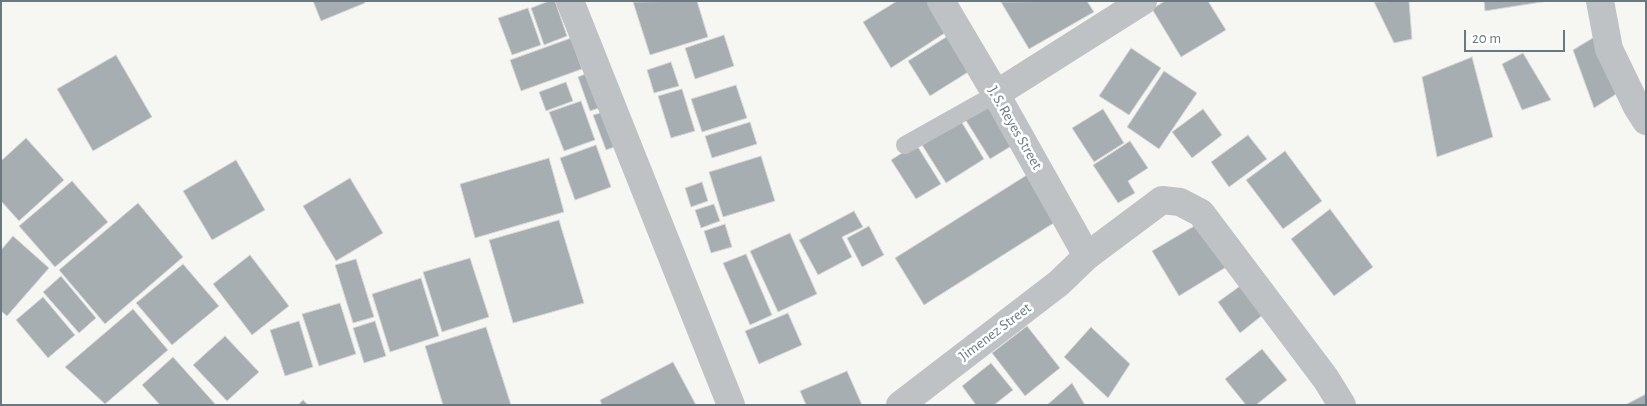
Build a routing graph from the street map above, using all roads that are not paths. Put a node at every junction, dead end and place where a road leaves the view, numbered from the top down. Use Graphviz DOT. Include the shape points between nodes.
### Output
graph roads {
  1 [pos="570,1"];
  2 [pos="941,1"];
  3 [pos="1143,1"];
  4 [pos="1600,1"];
  5 [pos="996,94"];
  6 [pos="1646,121"];
  7 [pos="905,146"];
  8 [pos="1087,256"];
  9 [pos="731,405"];
  10 [pos="900,405"];
  11 [pos="1342,405"];
  1 -- 9 [label="street"];
  2 -- 5 [label="street, J. S. Reyes Street"];
  3 -- 5 [label="street"];
  4 -- 6 [label="street" via="1609,49"];
  5 -- 7 [label="lane"];
  5 -- 8 [label="street, J. S. Reyes Street"];
  8 -- 10 [label="street, Jimenez Street" via="1059,283"];
  8 -- 11 [label="street, Jimenez Street" via="1162,200 1180,202 1201,213"];
}
